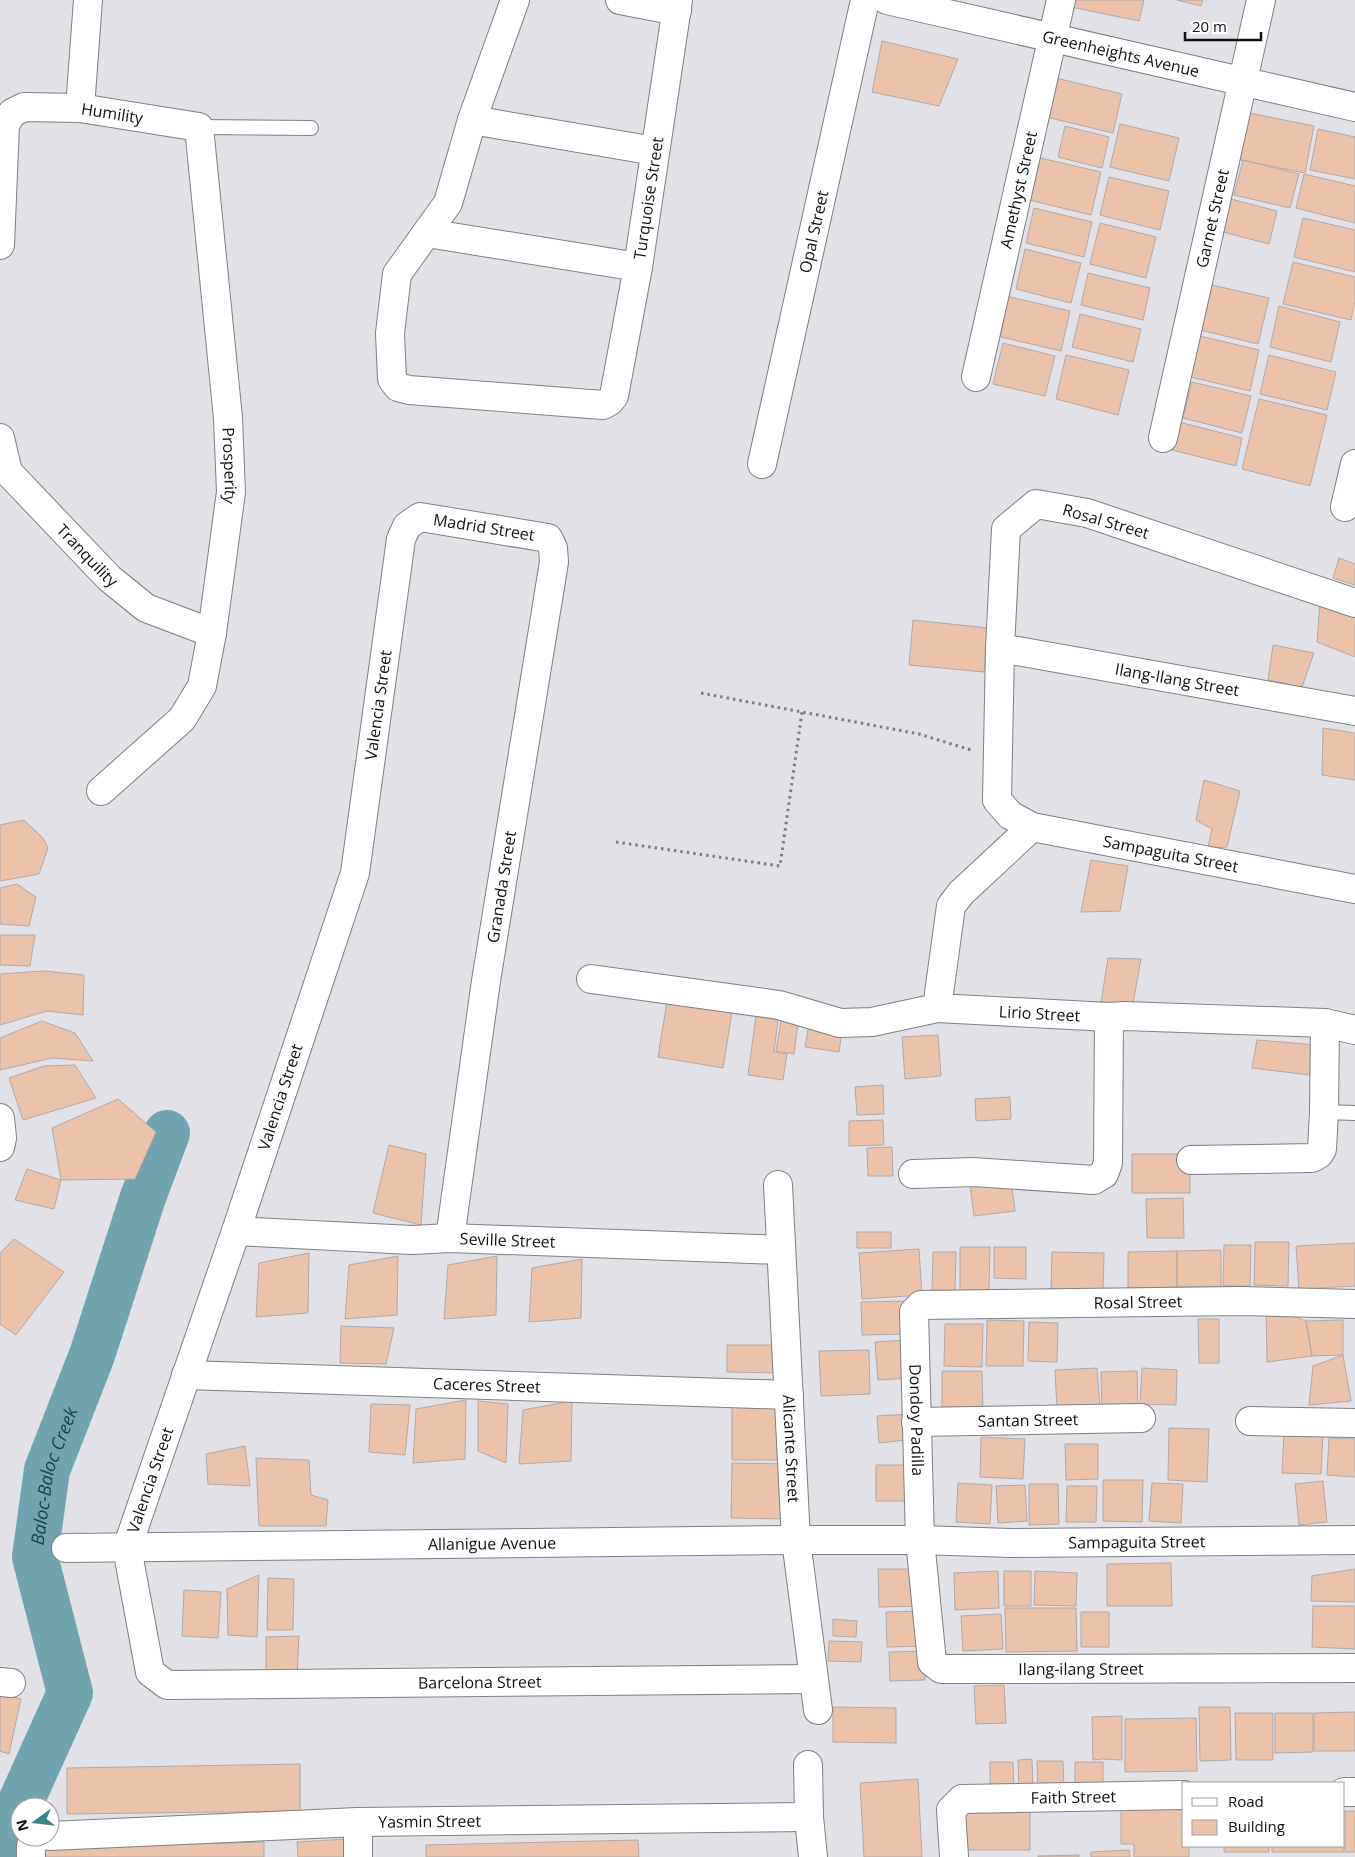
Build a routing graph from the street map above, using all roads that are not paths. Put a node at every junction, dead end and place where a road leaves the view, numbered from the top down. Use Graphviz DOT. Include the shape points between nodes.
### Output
graph roads {
  1 [pos="88,0"];
  2 [pos="515,0"];
  3 [pos="620,0"];
  4 [pos="865,0"];
  5 [pos="887,0"];
  6 [pos="1061,0"];
  7 [pos="1261,0"];
  8 [pos="677,6"];
  9 [pos="1053,38"];
  10 [pos="1242,82"];
  11 [pos="1355,107"];
  12 [pos="80,108"];
  13 [pos="472,120"];
  14 [pos="199,127"];
  15 [pos="311,128"];
  16 [pos="655,151"];
  17 [pos="427,233"];
  18 [pos="0,245"];
  19 [pos="638,267"];
  20 [pos="976,378"];
  21 [pos="0,438"];
  22 [pos="1162,438"];
  23 [pos="762,464"];
  24 [pos="1355,464"];
  25 [pos="1345,506"];
  26 [pos="420,517"];
  27 [pos="548,538"];
  28 [pos="1355,603"];
  29 [pos="212,632"];
  30 [pos="1000,648"];
  31 [pos="1355,711"];
  32 [pos="101,791"];
  33 [pos="997,800"];
  34 [pos="1032,827"];
  35 [pos="1355,888"];
  36 [pos="591,979"];
  37 [pos="937,1008"];
  38 [pos="1109,1017"];
  39 [pos="1325,1023"];
  40 [pos="1355,1030"];
  41 [pos="1324,1112"];
  42 [pos="1355,1113"];
  43 [pos="0,1118"];
  44 [pos="0,1146"];
  45 [pos="1191,1160"];
  46 [pos="913,1174"];
  47 [pos="778,1185"];
  48 [pos="236,1231"];
  49 [pos="450,1238"];
  50 [pos="782,1250"];
  51 [pos="1355,1304"];
  52 [pos="921,1305"];
  53 [pos="186,1375"];
  54 [pos="789,1395"];
  55 [pos="1140,1418"];
  56 [pos="1250,1421"];
  57 [pos="916,1422"];
  58 [pos="1355,1423"];
  59 [pos="796,1540"];
  60 [pos="920,1540"];
  61 [pos="1355,1540"];
  62 [pos="66,1548"];
  63 [pos="127,1548"];
  64 [pos="1355,1668"];
  65 [pos="150,1672"];
  66 [pos="813,1678"];
  67 [pos="818,1710"];
  68 [pos="808,1766"];
  69 [pos="1182,1795"];
  70 [pos="809,1817"];
  71 [pos="358,1822"];
  72 [pos="60,1836"];
  73 [pos="358,1857"];
  74 [pos="813,1857"];
  75 [pos="954,1857"];
  1 -- 12 [label="street"];
  2 -- 13 [label="street"];
  3 -- 8 [label="street"];
  4 -- 23 [label="street, Opal Street"];
  5 -- 9 [label="street, Greenheights Avenue"];
  6 -- 9 [label="street, Amethyst Street"];
  7 -- 10 [label="street, Garnet Street"];
  8 -- 16 [label="street, Turquoise Street"];
  9 -- 10 [label="street, Greenheights Avenue"];
  9 -- 20 [label="street, Amethyst Street"];
  10 -- 11 [label="street, Greenheights Avenue"];
  10 -- 22 [label="street, Garnet Street"];
  12 -- 14 [label="street, Humility"];
  12 -- 18 [label="street, Humility" via="24,107 12,113 5,125"];
  13 -- 16 [label="street"];
  13 -- 17 [label="street" via="448,203"];
  14 -- 15 [label="lane"];
  14 -- 29 [label="street, Prosperity" via="228,418 231,492"];
  16 -- 19 [label="street, Turquoise Street"];
  17 -- 19 [label="street"];
  17 -- 19 [label="street, Turquoise Street" via="397,274 390,333 392,379 398,387 409,390 603,405 614,396"];
  21 -- 29 [label="street, Tranquility" via="8,472 109,578 146,608"];
  24 -- 25 [label="street"];
  26 -- 27 [label="street, Madrid Street"];
  26 -- 48 [label="street, Valencia Street" via="408,526 401,539 355,873"];
  27 -- 49 [label="street, Granada Street" via="554,562 486,981"];
  28 -- 30 [label="street, Rosal Street" via="1087,512 1036,504 1006,529"];
  29 -- 32 [label="street, Prosperity" via="202,686 182,720"];
  30 -- 31 [label="street, Ilang-Ilang Street"];
  30 -- 33 [label="street, Rosal Street"];
  33 -- 34 [label="street, Sampaguita Street" via="1010,815"];
  34 -- 35 [label="street, Sampaguita Street"];
  34 -- 37 [label="street" via="951,906"];
  36 -- 37 [label="street, Lirio Street" via="779,1006 840,1023 872,1022"];
  37 -- 38 [label="street, Lirio Street"];
  38 -- 39 [label="street, Lirio Street"];
  38 -- 46 [label="street" via="1108,1163 1104,1174 1094,1180 973,1172"];
  39 -- 40 [label="street, Lirio Street"];
  39 -- 41 [label="street"];
  41 -- 42 [label="lane"];
  41 -- 45 [label="street" via="1322,1149 1312,1158"];
  43 -- 44 [label="street"];
  47 -- 50 [label="street, Alicante Street"];
  48 -- 49 [label="street, Seville Street" via="412,1240"];
  48 -- 53 [label="street, Valencia Street"];
  49 -- 50 [label="street, Seville Street"];
  50 -- 54 [label="street, Alicante Street"];
  51 -- 52 [label="street, Rosal Street" via="1239,1301"];
  52 -- 57 [label="street, Dondoy Padilla" via="914,1312"];
  53 -- 54 [label="street, Caceres Street"];
  53 -- 63 [label="street, Valencia Street"];
  54 -- 59 [label="street, Alicante Street"];
  55 -- 57 [label="street, Santan Street"];
  56 -- 58 [label="street"];
  57 -- 60 [label="street, Dondoy Padilla"];
  59 -- 60 [label="street, Allanigue Avenue"];
  59 -- 63 [label="street, Allanigue Avenue"];
  59 -- 66 [label="street, Alicante Street"];
  60 -- 61 [label="street, Sampaguita Street" via="1011,1543"];
  60 -- 64 [label="street, Ilang-ilang Street" via="932,1662 941,1669"];
  62 -- 63 [label="street, Allanigue Avenue"];
  63 -- 65 [label="street, Valencia Street"];
  65 -- 66 [label="street, Barcelona Street" via="168,1685"];
  66 -- 67 [label="street, Alicante Street"];
  68 -- 70 [label="street"];
  69 -- 75 [label="street, Faith Street" via="962,1799 951,1810"];
  70 -- 71 [label="street, Yasmin Street"];
  70 -- 74 [label="street"];
  71 -- 72 [label="street, Yasmin Street"];
  71 -- 73 [label="street"];
}
